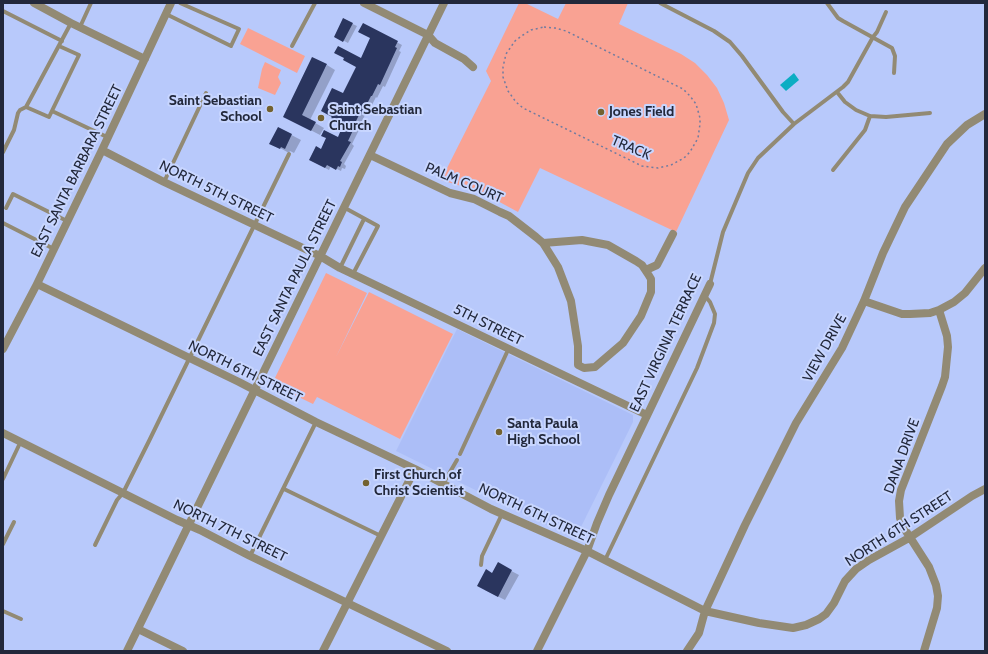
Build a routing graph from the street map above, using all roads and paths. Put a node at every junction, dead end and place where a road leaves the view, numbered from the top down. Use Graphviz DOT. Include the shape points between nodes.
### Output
graph roads {
  1 [pos="34,3"];
  2 [pos="91,3"];
  3 [pos="171,3"];
  4 [pos="180,3"];
  5 [pos="315,3"];
  6 [pos="364,3"];
  7 [pos="444,3"];
  8 [pos="660,3"];
  9 [pos="827,3"];
  10 [pos="44,5"];
  11 [pos="3,12"];
  12 [pos="886,12"];
  13 [pos="166,14"];
  14 [pos="71,23"];
  15 [pos="80,27"];
  16 [pos="566,31"];
  17 [pos="428,35"];
  18 [pos="873,37"];
  19 [pos="62,41"];
  20 [pos="59,46"];
  21 [pos="292,46"];
  22 [pos="145,59"];
  23 [pos="473,67"];
  24 [pos="894,73"];
  25 [pos="837,92"];
  26 [pos="206,93"];
  27 [pos="26,107"];
  28 [pos="52,111"];
  29 [pos="930,113"];
  30 [pos="985,114"];
  31 [pos="870,116"];
  32 [pos="794,124"];
  33 [pos="107,138"];
  34 [pos="102,150"];
  35 [pos="3,152"];
  36 [pos="289,154"];
  37 [pos="370,155"];
  38 [pos="833,170"];
  39 [pos="164,182"];
  40 [pos="6,208"];
  41 [pos="345,208"];
  42 [pos="364,218"];
  43 [pos="67,221"];
  44 [pos="3,223"];
  45 [pos="255,225"];
  46 [pos="673,234"];
  47 [pos="543,243"];
  48 [pos="54,249"];
  49 [pos="320,256"];
  50 [pos="340,268"];
  51 [pos="985,268"];
  52 [pos="646,270"];
  53 [pos="353,274"];
  54 [pos="37,284"];
  55 [pos="710,284"];
  56 [pos="705,295"];
  57 [pos="864,301"];
  58 [pos="939,310"];
  59 [pos="3,349"];
  60 [pos="508,350"];
  61 [pos="189,358"];
  62 [pos="255,390"];
  63 [pos="647,415"];
  64 [pos="316,422"];
  65 [pos="3,432"];
  66 [pos="21,441"];
  67 [pos="460,454"];
  68 [pos="457,460"];
  69 [pos="414,469"];
  70 [pos="3,479"];
  71 [pos="443,484"];
  72 [pos="284,489"];
  73 [pos="985,489"];
  74 [pos="123,492"];
  75 [pos="502,514"];
  76 [pos="14,522"];
  77 [pos="189,525"];
  78 [pos="381,536"];
  79 [pos="909,538"];
  80 [pos="3,544"];
  81 [pos="95,545"];
  82 [pos="587,551"];
  83 [pos="250,556"];
  84 [pos="605,560"];
  85 [pos="481,565"];
  86 [pos="347,603"];
  87 [pos="3,611"];
  88 [pos="705,611"];
  89 [pos="21,619"];
  90 [pos="138,629"];
  91 [pos="325,650"];
  92 [pos="127,651"];
  93 [pos="183,651"];
  94 [pos="447,651"];
  95 [pos="537,651"];
  96 [pos="687,651"];
  97 [pos="924,651"];
  1 -- 10 [label="street"];
  2 -- 15 [label="lane"];
  3 -- 13 [label="street, EAST SANTA BARBARA STREET"];
  4 -- 13 [label="lane" via="239,29 231,46"];
  5 -- 21 [label="lane"];
  6 -- 17 [label="street"];
  7 -- 17 [label="street, EAST SANTA PAULA STREET"];
  8 -- 32 [label="lane" via="730,42"];
  9 -- 18 [label="lane" via="838,18"];
  10 -- 14 [label="street"];
  11 -- 19 [label="lane"];
  12 -- 18 [label="lane, EAST VIRGINIA TERRACE"];
  13 -- 22 [label="street, EAST SANTA BARBARA STREET"];
  14 -- 15 [label="street"];
  14 -- 19 [label="lane"];
  15 -- 22 [label="street"];
  16 -- 16 [label="path, TRACK" via="551,27 536,29 523,35 512,45 506,54 503,77 508,91 516,102 523,108 642,166 671,166 684,158 698,138 700,124 698,109 687,92"];
  17 -- 23 [label="street" via="435,43"];
  17 -- 37 [label="street, EAST SANTA PAULA STREET"];
  18 -- 24 [label="lane" via="893,49"];
  18 -- 25 [label="lane, EAST VIRGINIA TERRACE" via="853,75"];
  19 -- 20 [label="lane"];
  20 -- 27 [label="lane"];
  20 -- 28 [label="lane" via="79,55"];
  22 -- 33 [label="street, EAST SANTA BARBARA STREET"];
  25 -- 31 [label="lane" via="845,102"];
  25 -- 32 [label="lane, EAST VIRGINIA TERRACE"];
  26 -- 39 [label="lane"];
  27 -- 28 [label="lane" via="48,117"];
  27 -- 35 [label="lane" via="18,113 14,130"];
  28 -- 33 [label="lane"];
  29 -- 31 [label="lane"];
  30 -- 57 [label="street, VIEW DRIVE" via="962,130 941,152 897,223"];
  31 -- 38 [label="lane" via="865,130"];
  32 -- 55 [label="lane, EAST VIRGINIA TERRACE" via="758,158 748,172 723,232"];
  33 -- 34 [label="street, EAST SANTA BARBARA STREET"];
  34 -- 39 [label="street, NORTH 5TH STREET"];
  34 -- 43 [label="street, EAST SANTA BARBARA STREET"];
  36 -- 45 [label="lane"];
  37 -- 41 [label="street, EAST SANTA PAULA STREET"];
  37 -- 47 [label="street, PALM COURT" via="500,212"];
  39 -- 45 [label="street, NORTH 5TH STREET"];
  40 -- 43 [label="lane" via="13,194"];
  41 -- 42 [label="lane"];
  41 -- 49 [label="street, EAST SANTA PAULA STREET"];
  42 -- 50 [label="lane"];
  42 -- 53 [label="lane" via="378,226"];
  43 -- 48 [label="street, EAST SANTA BARBARA STREET"];
  44 -- 48 [label="lane"];
  45 -- 49 [label="street, NORTH 5TH STREET"];
  45 -- 61 [label="lane"];
  46 -- 52 [label="street" via="657,265"];
  47 -- 52 [label="street" via="582,240 608,245 628,255"];
  47 -- 52 [label="street, PALM COURT" via="558,267 569,295 575,320 578,365 584,368 595,367 613,352 627,338 641,316 651,292 651,280"];
  48 -- 54 [label="street, EAST SANTA BARBARA STREET"];
  49 -- 50 [label="street, 5TH STREET"];
  49 -- 62 [label="street, EAST SANTA PAULA STREET"];
  50 -- 53 [label="street, 5TH STREET"];
  51 -- 58 [label="street" via="964,293"];
  53 -- 60 [label="street, 5TH STREET"];
  54 -- 59 [label="street, EAST SANTA BARBARA STREET"];
  54 -- 61 [label="street, NORTH 6TH STREET"];
  55 -- 56 [label="street, EAST VIRGINIA TERRACE"];
  56 -- 63 [label="street, EAST VIRGINIA TERRACE"];
  56 -- 84 [label="lane" via="715,314 698,368"];
  57 -- 58 [label="street" via="902,314 924,314"];
  57 -- 88 [label="street, VIEW DRIVE" via="842,348 796,423"];
  58 -- 79 [label="street, DANA DRIVE" via="948,347 942,386 899,500 900,518"];
  60 -- 63 [label="street, 5TH STREET"];
  60 -- 67 [label="lane"];
  61 -- 62 [label="street, NORTH 6TH STREET"];
  61 -- 74 [label="lane"];
  62 -- 64 [label="street, NORTH 6TH STREET"];
  62 -- 77 [label="street, EAST SANTA PAULA STREET"];
  63 -- 82 [label="street, EAST VIRGINIA TERRACE" via="597,523"];
  64 -- 69 [label="street, NORTH 6TH STREET"];
  64 -- 72 [label="lane"];
  65 -- 66 [label="street, NORTH 7TH STREET"];
  66 -- 70 [label="lane"];
  66 -- 74 [label="street, NORTH 7TH STREET"];
  68 -- 71 [label="lane"];
  69 -- 71 [label="street, NORTH 6TH STREET"];
  69 -- 78 [label="street"];
  71 -- 75 [label="street, NORTH 6TH STREET"];
  72 -- 78 [label="lane"];
  72 -- 83 [label="lane"];
  73 -- 79 [label="street, NORTH 6TH STREET"];
  74 -- 77 [label="street, NORTH 7TH STREET"];
  74 -- 81 [label="lane"];
  75 -- 82 [label="street, NORTH 6TH STREET"];
  75 -- 85 [label="lane" via="482,556"];
  76 -- 80 [label="lane"];
  77 -- 83 [label="street, NORTH 7TH STREET"];
  77 -- 90 [label="street, EAST SANTA PAULA STREET"];
  78 -- 86 [label="street"];
  79 -- 88 [label="street, NORTH 6TH STREET" via="856,569 845,581 830,609 819,619 806,625 793,628"];
  79 -- 97 [label="street, DANA DRIVE" via="929,567 938,596"];
  82 -- 84 [label="street, NORTH 6TH STREET"];
  82 -- 95 [label="street, EAST VIRGINIA TERRACE"];
  83 -- 86 [label="street, NORTH 7TH STREET"];
  84 -- 88 [label="street, NORTH 6TH STREET"];
  86 -- 91 [label="street"];
  86 -- 94 [label="street, NORTH 7TH STREET"];
  87 -- 89 [label="lane"];
  88 -- 96 [label="street, VIEW DRIVE" via="699,633"];
  90 -- 92 [label="street, EAST SANTA PAULA STREET"];
  90 -- 93 [label="street"];
}
